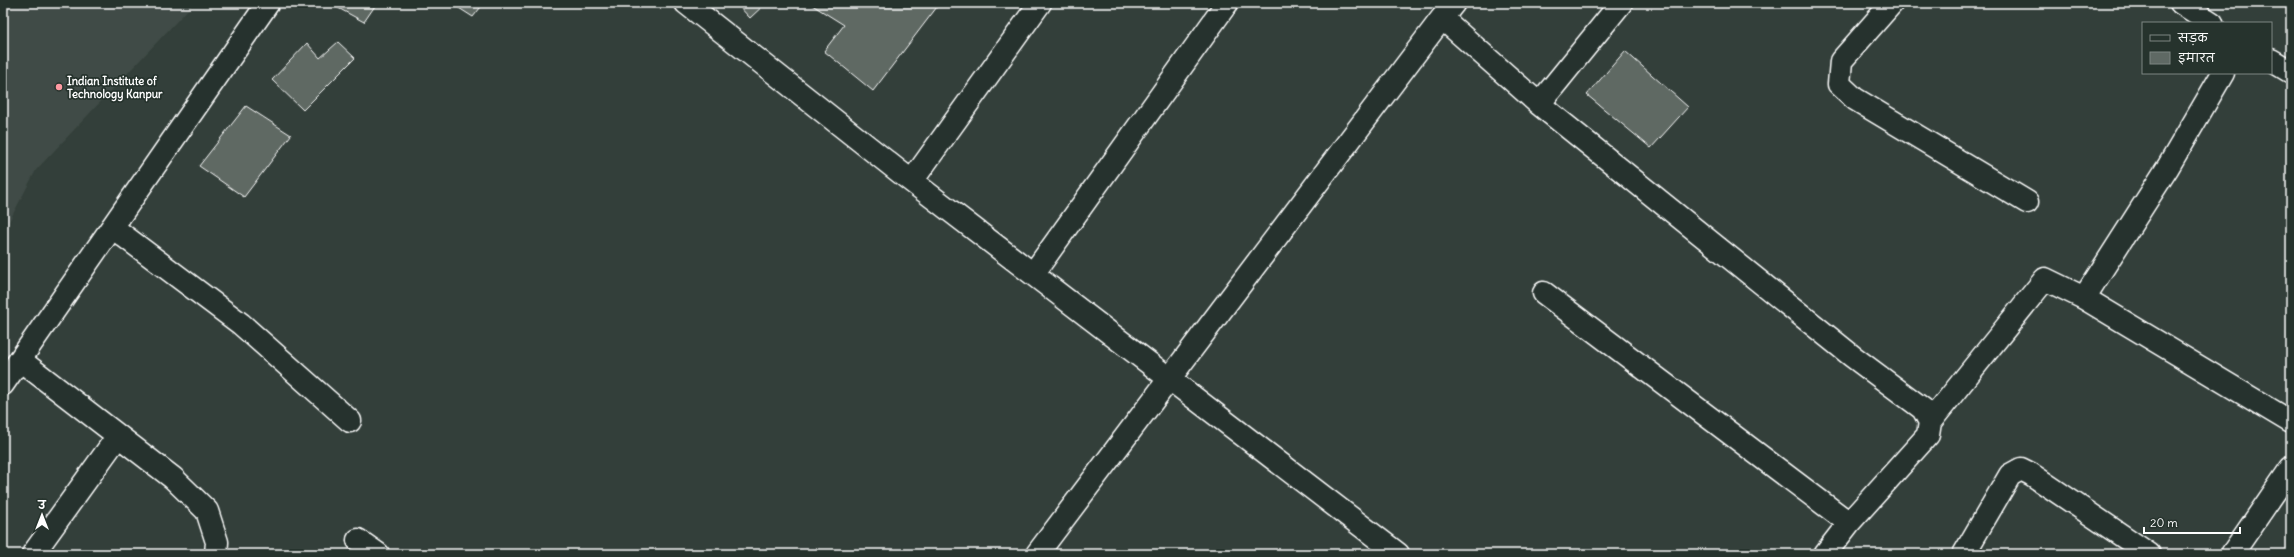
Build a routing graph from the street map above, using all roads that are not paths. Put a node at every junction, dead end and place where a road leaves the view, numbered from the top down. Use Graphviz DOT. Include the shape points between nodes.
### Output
graph roads {
  1 [pos="268,3"];
  2 [pos="686,3"];
  3 [pos="1040,3"];
  4 [pos="1228,3"];
  5 [pos="1621,3"];
  6 [pos="1892,3"];
  7 [pos="2181,3"];
  8 [pos="1448,11"];
  9 [pos="2210,22"];
  10 [pos="2272,61"];
  11 [pos="2291,72"];
  12 [pos="2222,74"];
  13 [pos="1539,104"];
  14 [pos="912,181"];
  15 [pos="2027,202"];
  16 [pos="112,227"];
  17 [pos="1033,274"];
  18 [pos="1544,293"];
  19 [pos="2084,298"];
  20 [pos="20,360"];
  21 [pos="1170,379"];
  22 [pos="3,384"];
  23 [pos="350,421"];
  24 [pos="1930,422"];
  25 [pos="2291,422"];
  26 [pos="118,436"];
  27 [pos="2291,468"];
  28 [pos="1849,523"];
  29 [pos="358,540"];
  30 [pos="33,554"];
  31 [pos="216,554"];
  32 [pos="378,554"];
  33 [pos="1037,554"];
  34 [pos="1398,554"];
  35 [pos="1825,554"];
  36 [pos="1964,554"];
  37 [pos="2149,554"];
  38 [pos="2232,554"];
  1 -- 16 [label="street"];
  2 -- 14 [label="street"];
  3 -- 14 [label="street"];
  4 -- 17 [label="street"];
  5 -- 13 [label="street"];
  6 -- 15 [label="street" via="1841,61 1839,84 1855,99"];
  7 -- 9 [label="street"];
  8 -- 13 [label="street"];
  8 -- 21 [label="street"];
  10 -- 11 [label="street"];
  12 -- 19 [label="street" via="2168,167"];
  13 -- 24 [label="street" via="1852,356 1923,409"];
  14 -- 17 [label="street"];
  16 -- 20 [label="street"];
  16 -- 23 [label="street" via="241,324"];
  17 -- 21 [label="street"];
  18 -- 28 [label="street"];
  19 -- 24 [label="street" via="2044,279"];
  19 -- 25 [label="street"];
  20 -- 22 [label="street"];
  20 -- 26 [label="street"];
  21 -- 33 [label="street"];
  21 -- 34 [label="street"];
  24 -- 28 [label="street" via="1928,435"];
  26 -- 30 [label="street"];
  26 -- 31 [label="street" via="173,478 207,511 217,542"];
  27 -- 38 [label="street"];
  28 -- 35 [label="street"];
  29 -- 32 [label="street"];
  36 -- 37 [label="street" via="2010,475 2020,469"];
}
